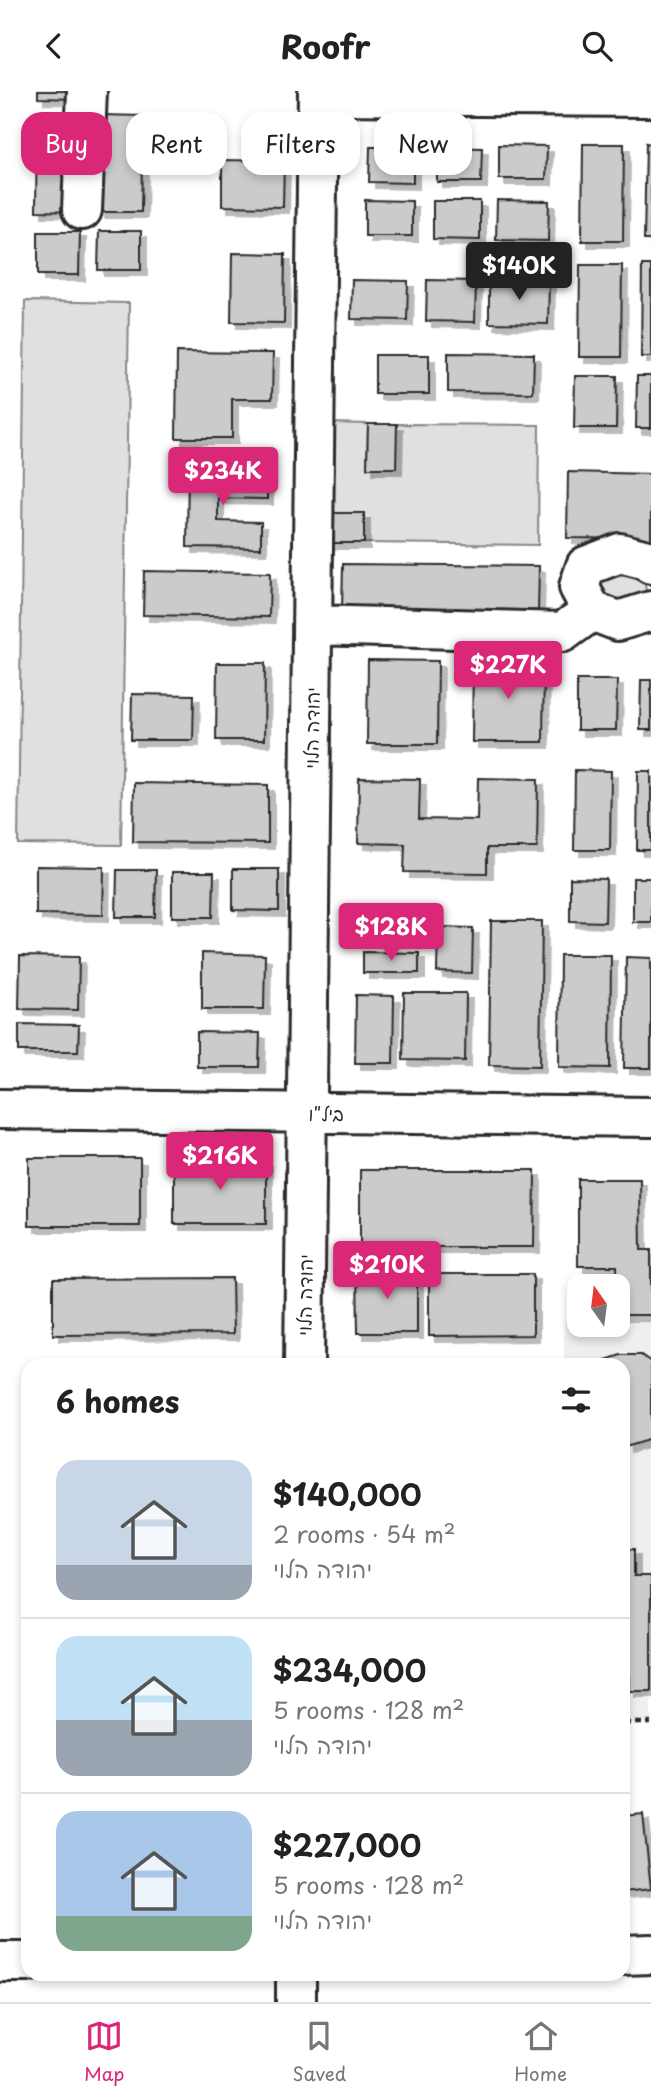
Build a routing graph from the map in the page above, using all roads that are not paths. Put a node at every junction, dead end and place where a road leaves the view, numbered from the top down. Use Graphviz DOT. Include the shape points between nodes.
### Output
graph roads {
  1 [pos="87,91"];
  2 [pos="318,93"];
  3 [pos="651,97"];
  4 [pos="82,210"];
  5 [pos="651,564"];
  6 [pos="592,611"];
  7 [pos="651,611"];
  8 [pos="312,625"];
  9 [pos="0,1109"];
  10 [pos="307,1112"];
  11 [pos="651,1117"];
  12 [pos="304,1358"];
  13 [pos="651,1954"];
  14 [pos="630,1955"];
  15 [pos="0,1962"];
  16 [pos="21,1962"];
  17 [pos="296,1981"];
  18 [pos="296,2002"];
  1 -- 4 [label="street"];
  2 -- 3 [label="street"];
  2 -- 8 [label="street, יהודה הלוי"];
  5 -- 6 [label="street" via="620,552 586,566 579,587"];
  6 -- 7 [label="street" via="618,621"];
  6 -- 8 [label="street" via="563,632"];
  8 -- 10 [label="street, יהודה הלוי"];
  9 -- 10 [label="street, ביל\"ו"];
  10 -- 11 [label="street, ביל\"ו"];
  10 -- 12 [label="street, יהודה הלוי"];
  13 -- 14 [label="street"];
  15 -- 16 [label="street"];
  17 -- 18 [label="street"];
}
